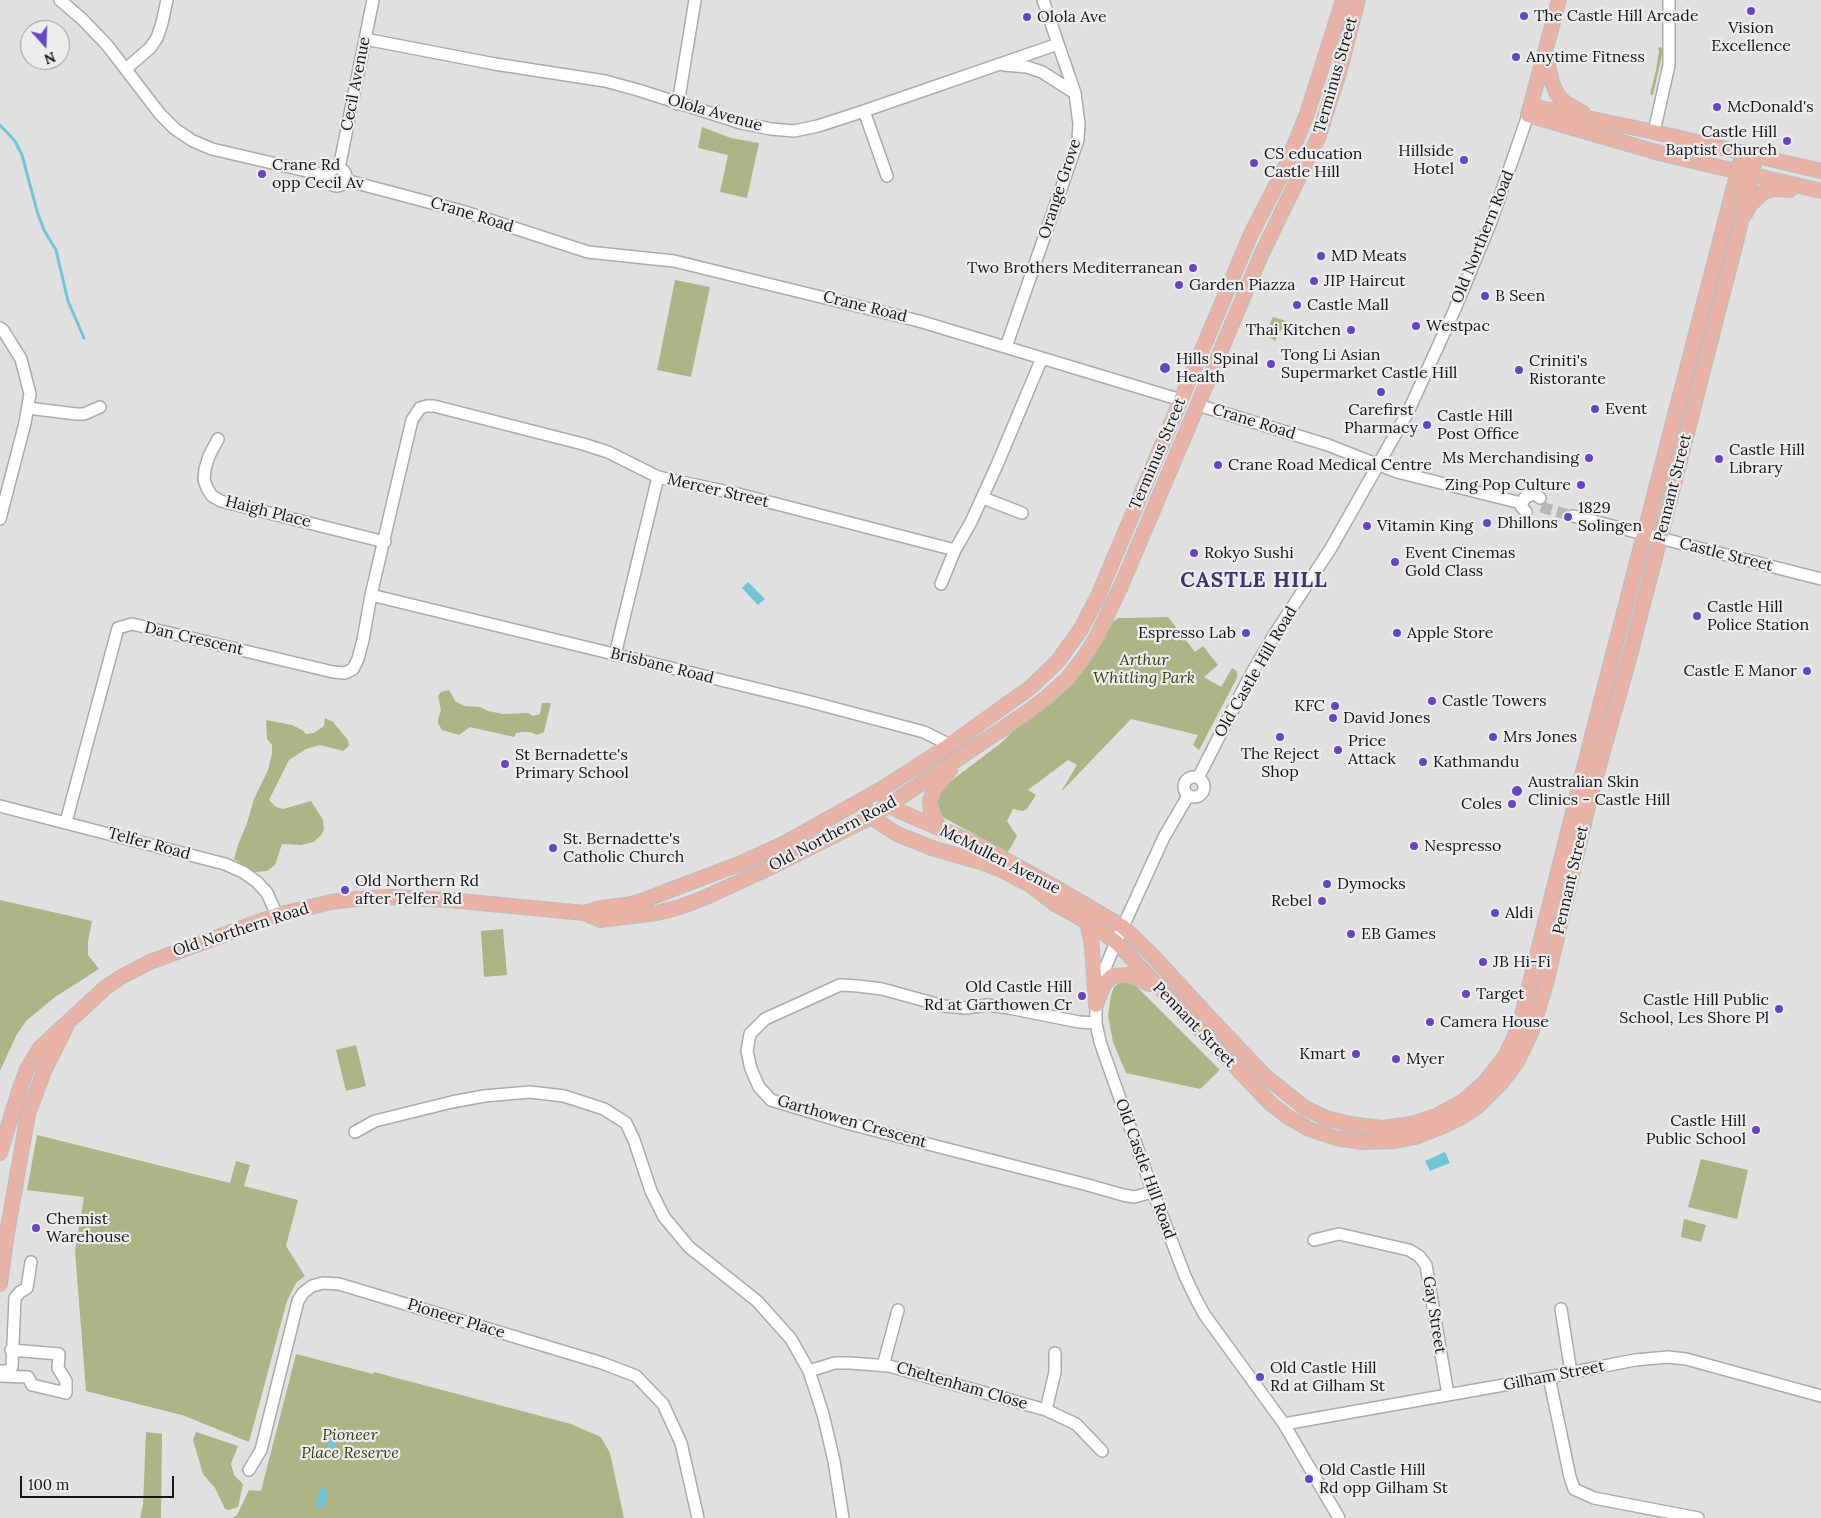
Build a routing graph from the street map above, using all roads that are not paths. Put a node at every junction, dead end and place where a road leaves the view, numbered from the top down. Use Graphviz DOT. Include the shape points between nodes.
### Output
graph roads {
  1 [pos="60,0"];
  2 [pos="167,0"];
  3 [pos="374,0"];
  4 [pos="696,0"];
  5 [pos="1043,0"];
  6 [pos="1343,0"];
  7 [pos="1358,0"];
  8 [pos="1559,0"];
  9 [pos="1669,0"];
  10 [pos="365,39"];
  11 [pos="1058,44"];
  12 [pos="1545,54"];
  13 [pos="998,64"];
  14 [pos="127,68"];
  15 [pos="1321,68"];
  16 [pos="1338,73"];
  17 [pos="1075,93"];
  18 [pos="678,104"];
  19 [pos="1530,110"];
  20 [pos="864,111"];
  21 [pos="1592,119"];
  22 [pos="1654,132"];
  23 [pos="1750,154"];
  24 [pos="339,168"];
  25 [pos="1821,171"];
  26 [pos="1745,173"];
  27 [pos="328,176"];
  28 [pos="887,176"];
  29 [pos="345,180"];
  30 [pos="1821,192"];
  31 [pos="1737,238"];
  32 [pos="0,328"];
  33 [pos="1006,347"];
  34 [pos="1042,358"];
  35 [pos="1181,400"];
  36 [pos="1198,405"];
  37 [pos="100,407"];
  38 [pos="28,408"];
  39 [pos="218,439"];
  40 [pos="1378,464"];
  41 [pos="658,477"];
  42 [pos="983,498"];
  43 [pos="1540,498"];
  44 [pos="1022,514"];
  45 [pos="1573,516"];
  46 [pos="0,519"];
  47 [pos="1644,535"];
  48 [pos="1660,538"];
  49 [pos="385,542"];
  50 [pos="955,550"];
  51 [pos="1106,579"];
  52 [pos="1821,579"];
  53 [pos="941,584"];
  54 [pos="1121,586"];
  55 [pos="372,595"];
  56 [pos="1107,616"];
  57 [pos="1081,629"];
  58 [pos="615,655"];
  59 [pos="950,745"];
  60 [pos="963,755"];
  61 [pos="880,790"];
  62 [pos="862,801"];
  63 [pos="890,805"];
  64 [pos="0,806"];
  65 [pos="871,816"];
  66 [pos="66,822"];
  67 [pos="940,829"];
  68 [pos="585,913"];
  69 [pos="277,915"];
  70 [pos="1087,922"];
  71 [pos="1123,928"];
  72 [pos="1116,942"];
  73 [pos="1158,987"];
  74 [pos="1096,1005"];
  75 [pos="68,1022"];
  76 [pos="1096,1022"];
  77 [pos="355,1132"];
  78 [pos="1,1148"];
  79 [pos="1153,1192"];
  80 [pos="3,1239"];
  81 [pos="1314,1240"];
  82 [pos="30,1262"];
  83 [pos="0,1284"];
  84 [pos="1560,1309"];
  85 [pos="898,1310"];
  86 [pos="11,1350"];
  87 [pos="1055,1353"];
  88 [pos="883,1366"];
  89 [pos="0,1370"];
  90 [pos="809,1371"];
  91 [pos="1571,1372"];
  92 [pos="0,1376"];
  93 [pos="1549,1377"];
  94 [pos="1448,1395"];
  95 [pos="1821,1396"];
  96 [pos="1046,1410"];
  97 [pos="1284,1424"];
  98 [pos="1102,1451"];
  99 [pos="249,1470"];
  100 [pos="698,1518"];
  101 [pos="843,1518"];
  102 [pos="1339,1518"];
  103 [pos="1698,1518"];
  1 -- 14 [label="street" via="96,32"];
  2 -- 14 [label="street" via="157,38"];
  3 -- 10 [label="street, Cecil Avenue"];
  4 -- 18 [label="street"];
  5 -- 11 [label="street, Orange Grove"];
  6 -- 15 [label="main road, Terminus Street"];
  7 -- 16 [label="main road, Terminus Street"];
  8 -- 12 [label="main road, Old Northern Road"];
  9 -- 22 [label="street" via="1669,65"];
  10 -- 18 [label="street, Olola Avenue" via="605,81"];
  10 -- 24 [label="street, Cecil Avenue"];
  11 -- 13 [label="street, Olola Avenue"];
  11 -- 17 [label="street, Orange Grove"];
  12 -- 19 [label="main road, Old Northern Road"];
  12 -- 21 [label="main road" via="1557,94"];
  13 -- 17 [label="street" via="1042,72"];
  13 -- 20 [label="street, Olola Avenue"];
  14 -- 27 [label="street" via="160,114 193,141 238,156"];
  15 -- 16 [label="main road"];
  15 -- 35 [label="main road, Terminus Street" via="1294,146 1251,234"];
  16 -- 36 [label="main road, Terminus Street" via="1318,138 1262,253"];
  17 -- 33 [label="street, Orange Grove" via="1078,140"];
  18 -- 20 [label="street, Olola Avenue" via="741,123 794,131"];
  19 -- 21 [label="main road"];
  19 -- 26 [label="main road" via="1663,154"];
  19 -- 40 [label="street, Old Northern Road" via="1491,222 1455,309 1408,412"];
  20 -- 28 [label="street"];
  21 -- 22 [label="main road"];
  22 -- 23 [label="main road"];
  23 -- 25 [label="main road"];
  23 -- 26 [label="main road"];
  24 -- 27 [label="street"];
  24 -- 29 [label="street" via="346,174"];
  26 -- 30 [label="main road"];
  26 -- 31 [label="main road, Pennant Street"];
  26 -- 47 [label="main road, Pennant Street"];
  27 -- 29 [label="street" via="329,182 335,186 340,186"];
  29 -- 33 [label="street, Crane Road" via="462,211 588,252 693,265 919,320"];
  30 -- 31 [label="main road" via="1779,189 1762,193 1750,205"];
  31 -- 48 [label="main road, Pennant Street"];
  32 -- 38 [label="street" via="21,359 30,394"];
  33 -- 34 [label="street, Crane Road"];
  34 -- 35 [label="street, Crane Road"];
  34 -- 42 [label="street"];
  35 -- 36 [label="main road, Crane Road"];
  35 -- 51 [label="main road, Terminus Street"];
  36 -- 40 [label="street, Crane Road"];
  36 -- 54 [label="main road, Terminus Street"];
  37 -- 38 [label="street" via="84,414"];
  38 -- 46 [label="street"];
  39 -- 49 [label="street, Haigh Place" via="205,470 204,480 212,496"];
  40 -- 43 [label="street" via="1524,507 1524,497 1531,494"];
  40 -- 71 [label="street, Old Castle Hill Road" via="1331,548 1250,676 1198,778 1189,778 1184,784 1188,796 1164,837"];
  41 -- 49 [label="street" via="608,452 583,444 427,406 420,408 412,420"];
  41 -- 50 [label="street, Mercer Street" via="738,494"];
  41 -- 58 [label="street, Mercer Street"];
  42 -- 44 [label="street"];
  42 -- 50 [label="street"];
  45 -- 47 [label="street, Castle Street"];
  47 -- 48 [label="street, Castle Street"];
  47 -- 71 [label="main road, Pennant Street" via="1521,1019 1504,1058 1485,1082 1462,1102 1412,1124 1382,1128 1326,1118 1305,1108 1265,1076"];
  48 -- 52 [label="street, Castle Street"];
  48 -- 73 [label="main road, Pennant Street" via="1531,1033 1517,1062 1477,1107 1441,1127 1395,1141 1362,1142 1309,1129 1270,1103"];
  49 -- 55 [label="street"];
  50 -- 53 [label="street"];
  51 -- 54 [label="main road"];
  51 -- 57 [label="main road, Terminus Street"];
  54 -- 56 [label="main road, Terminus Street"];
  55 -- 58 [label="street, Brisbane Road"];
  55 -- 66 [label="street, Dan Crescent" via="358,659 349,672 333,672 132,624 118,628"];
  56 -- 60 [label="main road, Old Northern Road" via="1096,638 1067,679 1026,713"];
  57 -- 59 [label="main road, Old Northern Road" via="1062,657 1031,688"];
  58 -- 59 [label="street, Brisbane Road" via="924,732"];
  59 -- 60 [label="main road"];
  59 -- 61 [label="main road, Old Northern Road"];
  60 -- 63 [label="main road, Old Northern Road"];
  60 -- 67 [label="main road" via="940,782 930,800 930,812"];
  61 -- 62 [label="main road, Old Northern Road"];
  61 -- 63 [label="main road, McMullen Avenue"];
  62 -- 65 [label="main road, McMullen Avenue"];
  62 -- 68 [label="main road, Old Northern Road" via="739,864 639,902"];
  63 -- 65 [label="main road, Old Northern Road"];
  63 -- 67 [label="main road, McMullen Avenue"];
  64 -- 66 [label="street, Telfer Road"];
  65 -- 68 [label="main road, Old Northern Road" via="767,869 680,907 600,920"];
  65 -- 70 [label="main road, McMullen Avenue" via="897,834 999,869"];
  66 -- 69 [label="street, Telfer Road" via="225,864 243,872 267,893"];
  67 -- 71 [label="main road, McMullen Avenue" via="1053,886"];
  68 -- 69 [label="main road, Old Northern Road" via="449,900 389,898 331,902"];
  69 -- 75 [label="main road, Old Northern Road" via="199,942 128,972"];
  70 -- 72 [label="main road, McMullen Avenue"];
  70 -- 74 [label="main road" via="1094,961"];
  71 -- 72 [label="street, Old Castle Hill Road"];
  72 -- 73 [label="main road, Pennant Street"];
  72 -- 74 [label="street, Old Castle Hill Road" via="1104,971"];
  73 -- 74 [label="main road" via="1128,975 1112,976 1104,984"];
  74 -- 76 [label="street, Old Castle Hill Road"];
  75 -- 78 [label="main road, Old Northern Road" via="40,1048 27,1069"];
  75 -- 80 [label="main road, Old Northern Road" via="28,1114"];
  76 -- 79 [label="street, Old Castle Hill Road" via="1107,1066"];
  76 -- 79 [label="street, Garthowen Crescent" via="1079,1022 987,1005 966,1008 944,1006 882,989 840,985 765,1018 750,1034 747,1051 758,1087 771,1100 850,1124 1123,1195 1134,1197"];
  77 -- 90 [label="street" via="375,1120 484,1096 530,1092 564,1096 604,1109 626,1123 664,1217 689,1247 758,1301 791,1339"];
  79 -- 97 [label="street, Old Castle Hill Road" via="1185,1276 1204,1314"];
  80 -- 83 [label="main road, Old Northern Road"];
  81 -- 94 [label="street, Gay Street" via="1339,1234 1410,1250 1419,1256 1426,1265"];
  82 -- 86 [label="street" via="27,1288 15,1298"];
  84 -- 91 [label="street"];
  85 -- 88 [label="street"];
  86 -- 89 [label="street" via="12,1367 9,1371"];
  86 -- 92 [label="street" via="59,1354 58,1368 66,1381 66,1393 32,1385 28,1377"];
  87 -- 96 [label="street" via="1055,1372"];
  88 -- 90 [label="street, Cheltenham Close" via="835,1363"];
  88 -- 96 [label="street, Cheltenham Close"];
  90 -- 101 [label="street" via="828,1433"];
  91 -- 93 [label="street, Gilham Street"];
  91 -- 95 [label="street, Gilham Street" via="1668,1357 1686,1359"];
  93 -- 94 [label="street, Gilham Street"];
  93 -- 103 [label="street" via="1574,1489 1594,1498"];
  94 -- 97 [label="street, Gilham Street"];
  96 -- 98 [label="street, Cheltenham Close" via="1076,1424"];
  97 -- 102 [label="street, Old Castle Hill Road"];
  99 -- 100 [label="street, Pioneer Place" via="261,1450 298,1301 312,1286 339,1284 636,1376 663,1404 681,1443"];
}
